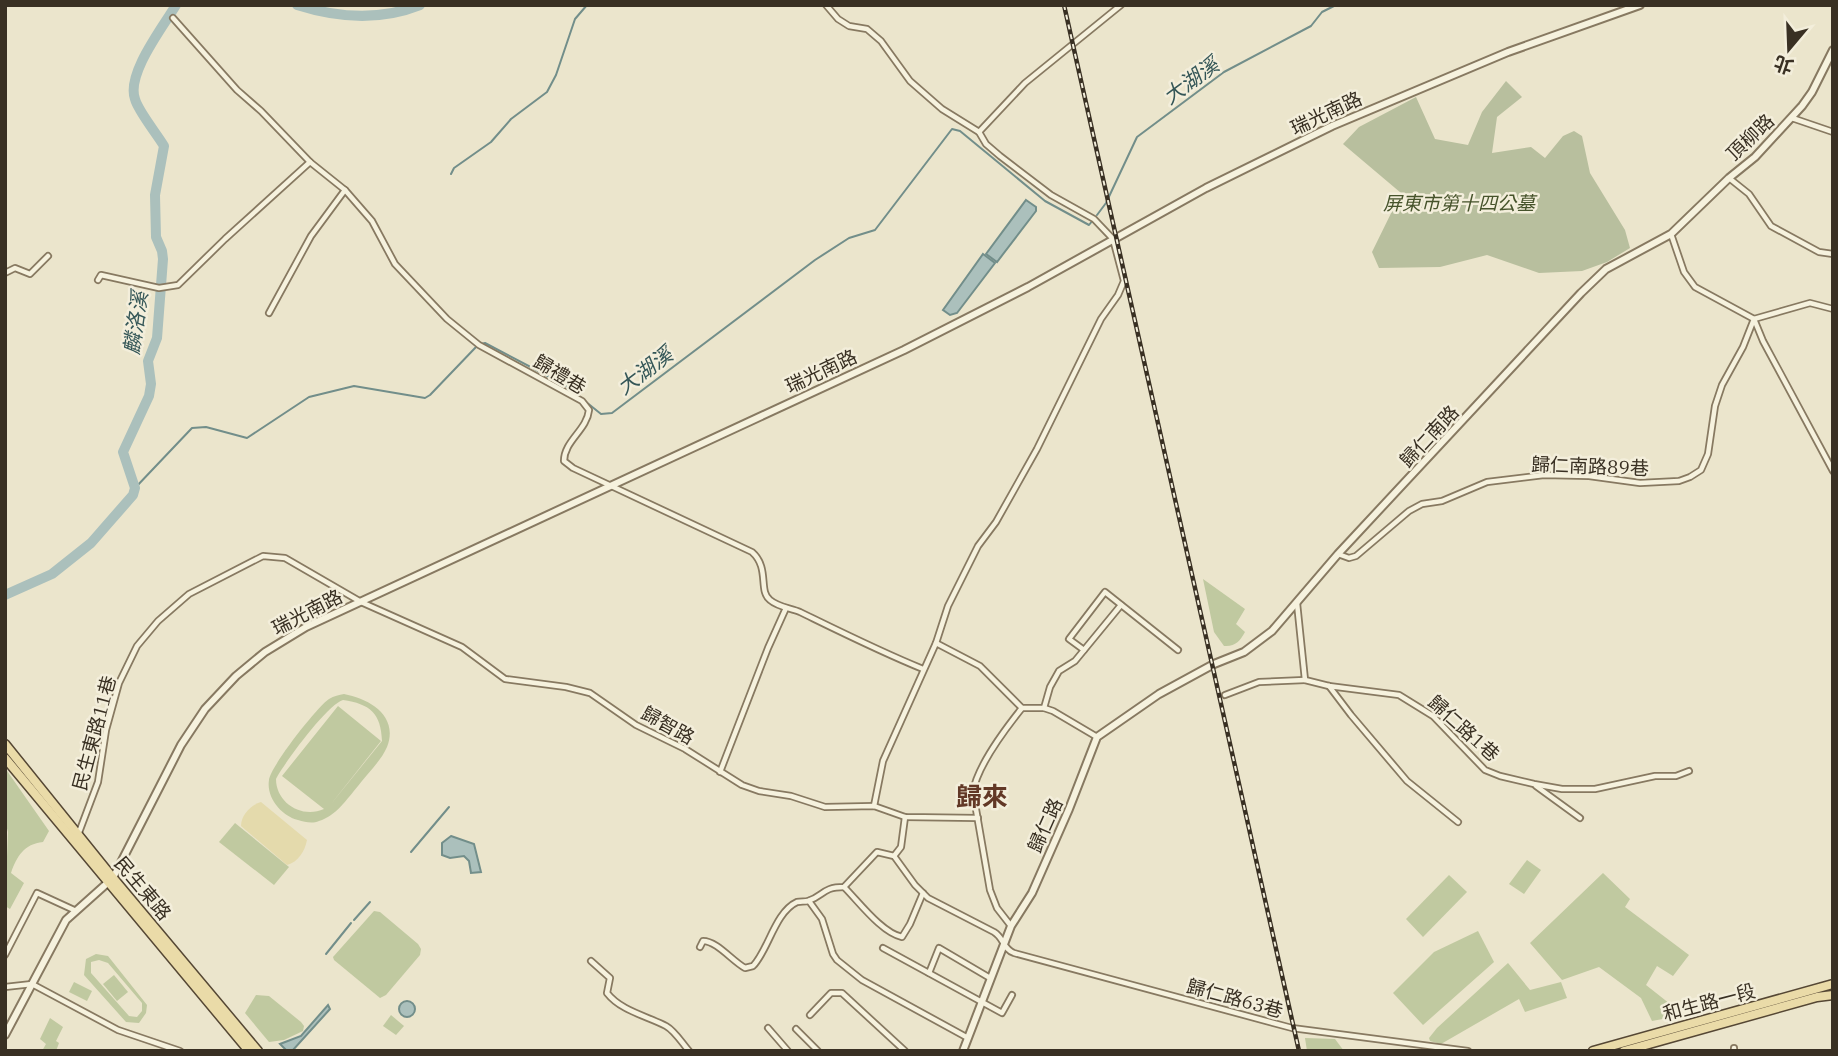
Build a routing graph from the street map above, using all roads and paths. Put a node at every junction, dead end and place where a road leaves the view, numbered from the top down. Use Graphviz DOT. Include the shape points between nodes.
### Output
graph roads {
  1 [pos="826,5"];
  2 [pos="1121,5"];
  3 [pos="1640,5"];
  4 [pos="173,18"];
  5 [pos="1833,50"];
  6 [pos="1792,118"];
  7 [pos="979,132"];
  8 [pos="1833,132"];
  9 [pos="310,162"];
  10 [pos="1729,178"];
  11 [pos="345,190"];
  12 [pos="1671,234"];
  13 [pos="1113,239"];
  14 [pos="1833,254"];
  15 [pos="48,256"];
  16 [pos="5,273"];
  17 [pos="99,280"];
  18 [pos="1833,309"];
  19 [pos="269,313"];
  20 [pos="1754,319"];
  21 [pos="1833,471"];
  22 [pos="611,486"];
  23 [pos="1338,554"];
  24 [pos="361,602"];
  25 [pos="1297,603"];
  26 [pos="1121,605"];
  27 [pos="786,608"];
  28 [pos="936,643"];
  29 [pos="1084,650"];
  30 [pos="1178,650"];
  31 [pos="923,669"];
  32 [pos="1305,680"];
  33 [pos="1329,686"];
  34 [pos="1225,695"];
  35 [pos="1022,708"];
  36 [pos="1044,708"];
  37 [pos="1097,737"];
  38 [pos="5,744"];
  39 [pos="5,758"];
  40 [pos="1689,771"];
  41 [pos="720,772"];
  42 [pos="1534,784"];
  43 [pos="874,806"];
  44 [pos="905,817"];
  45 [pos="978,818"];
  46 [pos="1580,818"];
  47 [pos="1458,822"];
  48 [pos="76,838"];
  49 [pos="894,856"];
  50 [pos="110,880"];
  51 [pos="844,887"];
  52 [pos="923,893"];
  53 [pos="808,901"];
  54 [pos="75,910"];
  55 [pos="1011,926"];
  56 [pos="1003,944"];
  57 [pos="700,947"];
  58 [pos="883,948"];
  59 [pos="5,955"];
  60 [pos="591,961"];
  61 [pos="929,973"];
  62 [pos="990,978"];
  63 [pos="32,984"];
  64 [pos="1833,984"];
  65 [pos="5,987"];
  66 [pos="1012,995"];
  67 [pos="1833,995"];
  68 [pos="981,1002"];
  69 [pos="810,1015"];
  70 [pos="768,1028"];
  71 [pos="796,1029"];
  72 [pos="5,1035"];
  73 [pos="968,1038"];
  74 [pos="180,1051"];
  75 [pos="249,1051"];
  76 [pos="258,1051"];
  77 [pos="689,1051"];
  78 [pos="788,1051"];
  79 [pos="818,1051"];
  80 [pos="905,1051"];
  81 [pos="963,1051"];
  82 [pos="1468,1051"];
  83 [pos="1593,1051"];
  84 [pos="1624,1051"];
  1 -- 7 [label="street" via="849,26 867,29 910,81"];
  2 -- 7 [label="street" via="1025,83"];
  3 -- 13 [label="street, 瑞光南路" via="1501,55 1332,126"];
  4 -- 9 [label="street, 歸禮巷"];
  5 -- 6 [label="street, 頂柳路" via="1812,92"];
  6 -- 8 [label="street"];
  6 -- 10 [label="street, 頂柳路"];
  7 -- 13 [label="street" via="1000,156 1051,195 1094,219"];
  9 -- 11 [label="street, 歸禮巷"];
  9 -- 17 [label="street" via="178,285 159,288 101,275"];
  10 -- 12 [label="street, 頂柳路"];
  10 -- 14 [label="street" via="1749,194 1771,226"];
  11 -- 19 [label="street" via="311,236"];
  11 -- 22 [label="street, 歸禮巷" via="372,221 396,264 447,319 479,345 582,401 589,410 588,418 564,452 564,461"];
  12 -- 20 [label="street" via="1684,272 1695,287"];
  12 -- 23 [label="street, 歸仁南路" via="1598,277"];
  13 -- 22 [label="street, 瑞光南路" via="904,350"];
  13 -- 28 [label="street" via="1124,281 1118,295 1101,319 1031,460 978,546 948,606"];
  15 -- 16 [label="street" via="30,274 15,268"];
  18 -- 20 [label="street" via="1810,303"];
  20 -- 21 [label="street"];
  20 -- 23 [label="street, 歸仁南路89巷" via="1722,385 1708,454 1701,470 1690,477 1640,483 1544,475 1488,482 1442,501 1422,503 1356,556"];
  22 -- 24 [label="street, 瑞光南路"];
  22 -- 27 [label="street, 歸禮巷" via="752,552 763,565 766,597"];
  23 -- 25 [label="street, 歸仁南路"];
  24 -- 41 [label="street, 歸智路" via="462,647 505,679 590,693"];
  24 -- 48 [label="street, 民生東路11巷" via="285,558 264,556 174,606 144,636 119,682 98,782"];
  24 -- 50 [label="street, 瑞光南路" via="265,652 205,709"];
  25 -- 32 [label="street"];
  25 -- 37 [label="street, 歸仁南路" via="1259,642 1159,694"];
  26 -- 29 [label="street"];
  26 -- 29 [label="street" via="1105,592 1069,639"];
  26 -- 30 [label="street"];
  27 -- 31 [label="street, 歸禮巷"];
  27 -- 41 [label="street"];
  28 -- 31 [label="street"];
  28 -- 35 [label="street" via="980,666"];
  29 -- 36 [label="street" via="1059,671"];
  31 -- 43 [label="street" via="883,761"];
  32 -- 33 [label="street, 歸仁路1巷"];
  32 -- 34 [label="street, 歸仁路1巷" via="1259,682"];
  33 -- 42 [label="street, 歸仁路1巷" via="1399,695 1433,716 1485,770"];
  33 -- 47 [label="street" via="1407,780"];
  35 -- 36 [label="street"];
  35 -- 45 [label="street" via="974,784"];
  36 -- 37 [label="street"];
  37 -- 55 [label="street, 歸仁路" via="1032,893"];
  38 -- 48 [label="main road, 民生東路"];
  39 -- 48 [label="main road, 民生東路"];
  40 -- 42 [label="street, 歸仁路1巷" via="1595,789"];
  41 -- 43 [label="street, 歸智路" via="759,791 825,807"];
  42 -- 46 [label="street"];
  43 -- 44 [label="street, 歸智路"];
  44 -- 45 [label="street, 歸智路"];
  44 -- 49 [label="street" via="901,846"];
  45 -- 55 [label="street" via="990,890"];
  48 -- 50 [label="main road, 民生東路"];
  49 -- 51 [label="street" via="877,852"];
  49 -- 52 [label="street"];
  50 -- 54 [label="street"];
  50 -- 75 [label="main road, 民生東路"];
  50 -- 76 [label="main road, 民生東路"];
  51 -- 52 [label="street" via="884,928 902,937"];
  51 -- 53 [label="street" via="830,887"];
  52 -- 56 [label="street, 歸仁路63巷" via="994,932"];
  53 -- 57 [label="street" via="793,905 775,926 753,967 733,961 711,942 703,941"];
  53 -- 73 [label="street" via="822,919 837,960 862,980"];
  54 -- 59 [label="street" via="37,893"];
  54 -- 63 [label="street" via="65,920"];
  55 -- 56 [label="street, 歸仁路"];
  56 -- 62 [label="street, 歸仁路"];
  56 -- 82 [label="street, 歸仁路63巷" via="1014,953 1292,1028"];
  58 -- 61 [label="street"];
  60 -- 77 [label="street" via="610,978 610,998 668,1027"];
  61 -- 62 [label="street" via="939,948"];
  61 -- 68 [label="street"];
  62 -- 68 [label="street, 歸仁路"];
  63 -- 65 [label="street"];
  63 -- 72 [label="street"];
  63 -- 74 [label="street" via="118,1030"];
  64 -- 83 [label="main road, 和生路一段"];
  66 -- 68 [label="street" via="1002,1013"];
  67 -- 84 [label="main road, 和生路一段"];
  68 -- 73 [label="street, 歸仁路"];
  69 -- 80 [label="street" via="831,993 842,993"];
  70 -- 78 [label="street"];
  71 -- 79 [label="street"];
  73 -- 81 [label="street, 歸仁路"];
}
